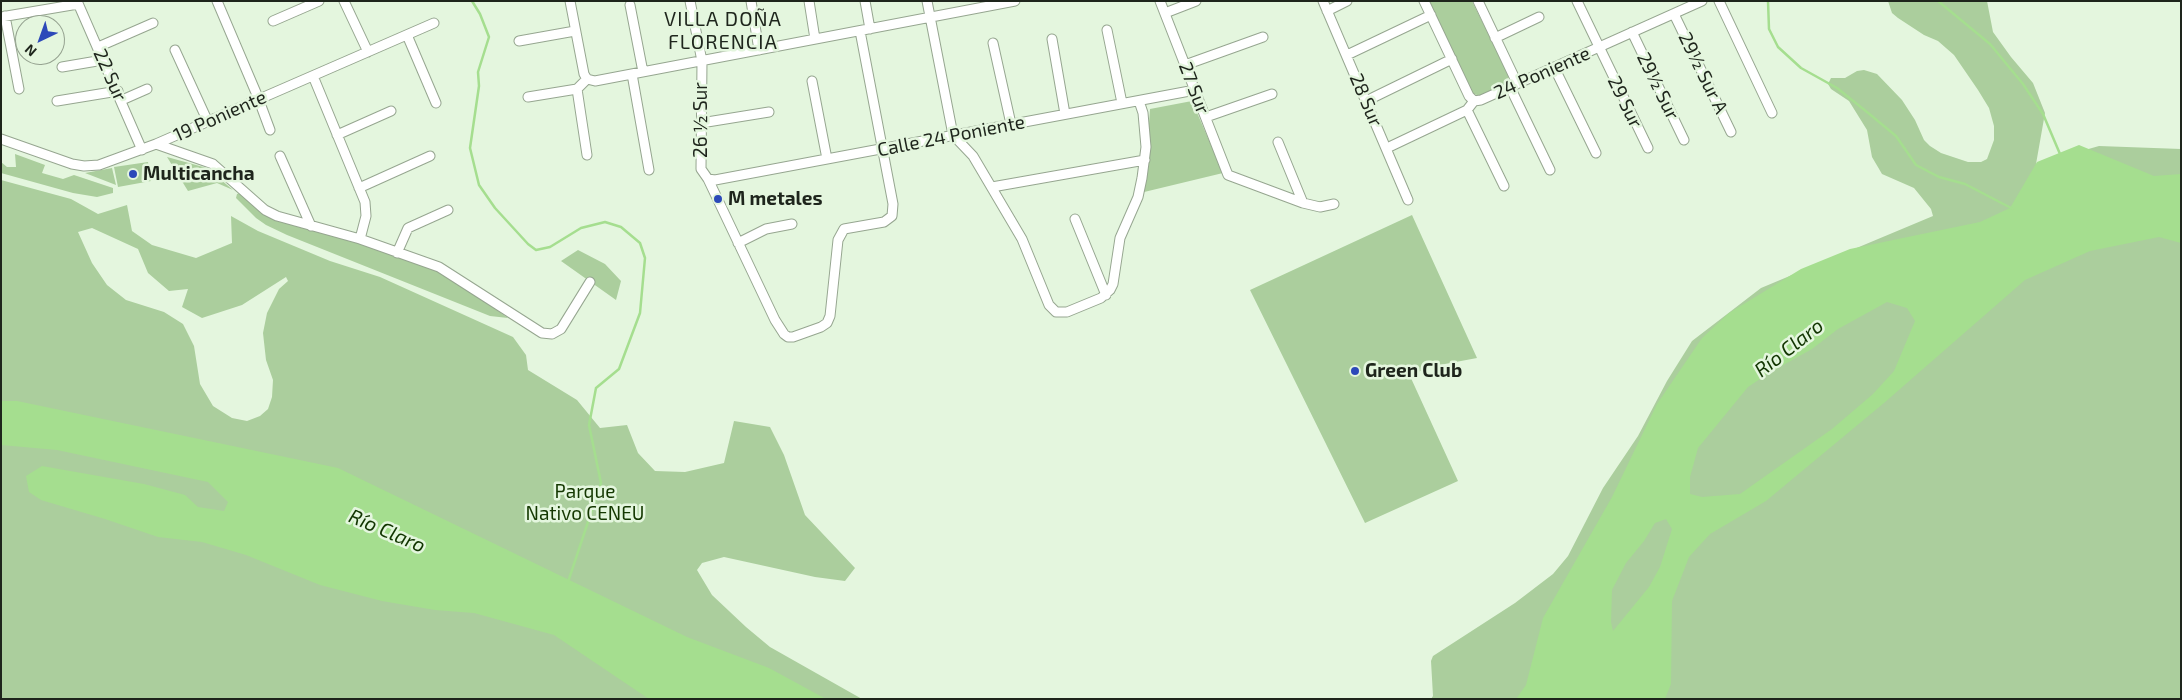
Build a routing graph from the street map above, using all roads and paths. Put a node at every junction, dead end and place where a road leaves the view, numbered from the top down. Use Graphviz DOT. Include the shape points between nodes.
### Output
graph roads {
  1 [pos="217,1"];
  2 [pos="319,1"];
  3 [pos="570,1"];
  4 [pos="690,1"];
  5 [pos="751,1"];
  6 [pos="809,1"];
  7 [pos="866,1"];
  8 [pos="927,1"];
  9 [pos="1015,1"];
  10 [pos="1160,1"];
  11 [pos="1196,1"];
  12 [pos="1323,1"];
  13 [pos="1347,1"];
  14 [pos="1424,1"];
  15 [pos="1478,1"];
  16 [pos="1577,1"];
  17 [pos="1702,1"];
  18 [pos="1718,1"];
  19 [pos="78,2"];
  20 [pos="345,2"];
  21 [pos="1692,3"];
  22 [pos="988,4"];
  23 [pos="630,5"];
  24 [pos="1327,11"];
  25 [pos="1165,13"];
  26 [pos="1674,14"];
  27 [pos="1431,15"];
  28 [pos="3,17"];
  29 [pos="930,17"];
  30 [pos="1539,17"];
  31 [pos="273,21"];
  32 [pos="153,23"];
  33 [pos="434,23"];
  34 [pos="870,29"];
  35 [pos="1107,30"];
  36 [pos="575,31"];
  37 [pos="860,31"];
  38 [pos="1632,32"];
  39 [pos="407,35"];
  40 [pos="1263,37"];
  41 [pos="1495,38"];
  42 [pos="815,39"];
  43 [pos="1052,40"];
  44 [pos="519,41"];
  45 [pos="993,43"];
  46 [pos="98,47"];
  47 [pos="1598,47"];
  48 [pos="176,50"];
  49 [pos="759,50"];
  50 [pos="368,52"];
  51 [pos="1347,55"];
  52 [pos="1452,59"];
  53 [pos="104,60"];
  54 [pos="702,61"];
  55 [pos="1185,65"];
  56 [pos="62,67"];
  57 [pos="1554,67"];
  58 [pos="643,72"];
  59 [pos="632,74"];
  60 [pos="313,76"];
  61 [pos="587,79"];
  62 [pos="812,81"];
  63 [pos="1513,85"];
  64 [pos="577,88"];
  65 [pos="19,89"];
  66 [pos="147,89"];
  67 [pos="1195,90"];
  68 [pos="1272,94"];
  69 [pos="120,96"];
  70 [pos="528,97"];
  71 [pos="258,100"];
  72 [pos="57,101"];
  73 [pos="1139,101"];
  74 [pos="1366,101"];
  75 [pos="1474,101"];
  76 [pos="436,103"];
  77 [pos="1122,103"];
  78 [pos="1467,110"];
  79 [pos="391,111"];
  80 [pos="769,112"];
  81 [pos="1772,113"];
  82 [pos="1065,114"];
  83 [pos="1206,118"];
  84 [pos="208,122"];
  85 [pos="701,123"];
  86 [pos="1011,124"];
  87 [pos="270,130"];
  88 [pos="1731,132"];
  89 [pos="337,135"];
  90 [pos="953,135"];
  91 [pos="1,139"];
  92 [pos="1684,140"];
  93 [pos="1278,142"];
  94 [pos="156,144"];
  95 [pos="1387,148"];
  96 [pos="1648,148"];
  97 [pos="881,149"];
  98 [pos="142,150"];
  99 [pos="1596,154"];
  100 [pos="280,156"];
  101 [pos="430,156"];
  102 [pos="587,156"];
  103 [pos="827,158"];
  104 [pos="1145,160"];
  105 [pos="649,170"];
  106 [pos="1550,170"];
  107 [pos="708,179"];
  108 [pos="1504,186"];
  109 [pos="992,187"];
  110 [pos="359,188"];
  111 [pos="1408,200"];
  112 [pos="1303,203"];
  113 [pos="1334,204"];
  114 [pos="448,210"];
  115 [pos="1075,219"];
  116 [pos="792,224"];
  117 [pos="311,226"];
  118 [pos="360,239"];
  119 [pos="738,243"];
  120 [pos="397,252"];
  121 [pos="590,282"];
  122 [pos="1108,292"];
  1 -- 71 [label="street"];
  2 -- 31 [label="street"];
  3 -- 36 [label="street"];
  4 -- 54 [label="street, 26 ½ Sur"];
  5 -- 49 [label="street"];
  6 -- 42 [label="street"];
  7 -- 34 [label="street"];
  8 -- 29 [label="street"];
  9 -- 22 [label="street"];
  10 -- 25 [label="street, 27 Sur"];
  11 -- 25 [label="street"];
  12 -- 24 [label="street, 28 Sur"];
  13 -- 24 [label="street"];
  14 -- 27 [label="street"];
  15 -- 41 [label="street"];
  16 -- 47 [label="street, 29 Sur"];
  17 -- 21 [label="street, 24 Poniente"];
  18 -- 81 [label="street"];
  19 -- 28 [label="street"];
  19 -- 46 [label="street, 22 Sur"];
  20 -- 50 [label="street"];
  21 -- 26 [label="street, 24 Poniente"];
  22 -- 29 [label="street"];
  23 -- 58 [label="street"];
  24 -- 51 [label="street, 28 Sur"];
  25 -- 55 [label="street, 27 Sur"];
  26 -- 38 [label="street, 24 Poniente"];
  26 -- 88 [label="street, 29½ Sur A"];
  27 -- 51 [label="street"];
  27 -- 52 [label="street"];
  28 -- 65 [label="street"];
  29 -- 34 [label="street"];
  29 -- 90 [label="street"];
  30 -- 41 [label="street"];
  32 -- 46 [label="street"];
  33 -- 39 [label="street, 19 Poniente"];
  34 -- 37 [label="street"];
  35 -- 77 [label="street"];
  36 -- 44 [label="street"];
  36 -- 61 [label="street"];
  37 -- 42 [label="street"];
  37 -- 97 [label="street"];
  38 -- 47 [label="street, 24 Poniente"];
  38 -- 92 [label="street, 29½ Sur"];
  39 -- 50 [label="street, 19 Poniente"];
  39 -- 76 [label="street"];
  40 -- 55 [label="street"];
  41 -- 63 [label="street"];
  42 -- 49 [label="street"];
  43 -- 82 [label="street"];
  45 -- 86 [label="street"];
  46 -- 53 [label="street, 22 Sur"];
  47 -- 57 [label="street, 24 Poniente"];
  47 -- 96 [label="street, 29 Sur"];
  48 -- 84 [label="street"];
  49 -- 54 [label="street"];
  50 -- 60 [label="street, 19 Poniente"];
  51 -- 74 [label="street, 28 Sur"];
  52 -- 74 [label="street"];
  52 -- 75 [label="street"];
  53 -- 56 [label="street"];
  53 -- 69 [label="street, 22 Sur"];
  54 -- 58 [label="street"];
  54 -- 85 [label="street, 26 ½ Sur"];
  55 -- 67 [label="street, 27 Sur"];
  57 -- 63 [label="street, 24 Poniente"];
  57 -- 99 [label="street"];
  58 -- 59 [label="street"];
  59 -- 61 [label="street" via="595,81"];
  59 -- 105 [label="street"];
  60 -- 71 [label="street, 19 Poniente"];
  60 -- 89 [label="street"];
  61 -- 64 [label="street"];
  62 -- 103 [label="street"];
  63 -- 75 [label="street, 24 Poniente"];
  63 -- 106 [label="street"];
  64 -- 70 [label="street"];
  64 -- 102 [label="street"];
  66 -- 69 [label="street"];
  67 -- 73 [label="street, Calle 24 Poniente"];
  67 -- 83 [label="street, 27 Sur"];
  68 -- 83 [label="street"];
  69 -- 72 [label="street"];
  69 -- 98 [label="street, 22 Sur"];
  71 -- 84 [label="street, 19 Poniente"];
  71 -- 87 [label="street"];
  73 -- 77 [label="street, Calle 24 Poniente"];
  73 -- 104 [label="street" via="1145,132"];
  74 -- 95 [label="street, 28 Sur"];
  75 -- 78 [label="street, 24 Poniente"];
  77 -- 82 [label="street, Calle 24 Poniente"];
  78 -- 95 [label="street, 24 Poniente"];
  78 -- 108 [label="street"];
  79 -- 89 [label="street"];
  80 -- 85 [label="street"];
  82 -- 86 [label="street, Calle 24 Poniente"];
  83 -- 112 [label="street, 27 Sur" via="1228,175"];
  84 -- 94 [label="street, 19 Poniente"];
  85 -- 107 [label="street, 26 ½ Sur" via="701,169"];
  86 -- 90 [label="street, Calle 24 Poniente"];
  89 -- 110 [label="street"];
  90 -- 97 [label="street, Calle 24 Poniente"];
  90 -- 109 [label="street" via="973,156"];
  91 -- 98 [label="street, 19 Poniente" via="84,166"];
  93 -- 112 [label="street"];
  94 -- 98 [label="street, 19 Poniente"];
  94 -- 117 [label="street" via="213,164 265,210"];
  95 -- 111 [label="street, 28 Sur"];
  97 -- 103 [label="street, Calle 24 Poniente"];
  97 -- 119 [label="street, 26 ½ Sur" via="893,204 892,216 884,222 844,228 838,240 830,316 821,327 788,337 775,320"];
  100 -- 117 [label="street"];
  101 -- 110 [label="street"];
  103 -- 107 [label="street, Calle 24 Poniente"];
  104 -- 109 [label="street"];
  104 -- 122 [label="street" via="1138,197 1120,238"];
  107 -- 119 [label="street, 26 ½ Sur"];
  109 -- 122 [label="street" via="1022,239 1052,309 1066,312"];
  110 -- 118 [label="street" via="367,209"];
  112 -- 113 [label="street" via="1320,207"];
  114 -- 120 [label="street" via="408,228"];
  115 -- 122 [label="street"];
  116 -- 119 [label="street" via="766,229"];
  117 -- 118 [label="street"];
  118 -- 120 [label="street"];
  120 -- 121 [label="street" via="445,270 542,333 552,334 561,330"];
}
